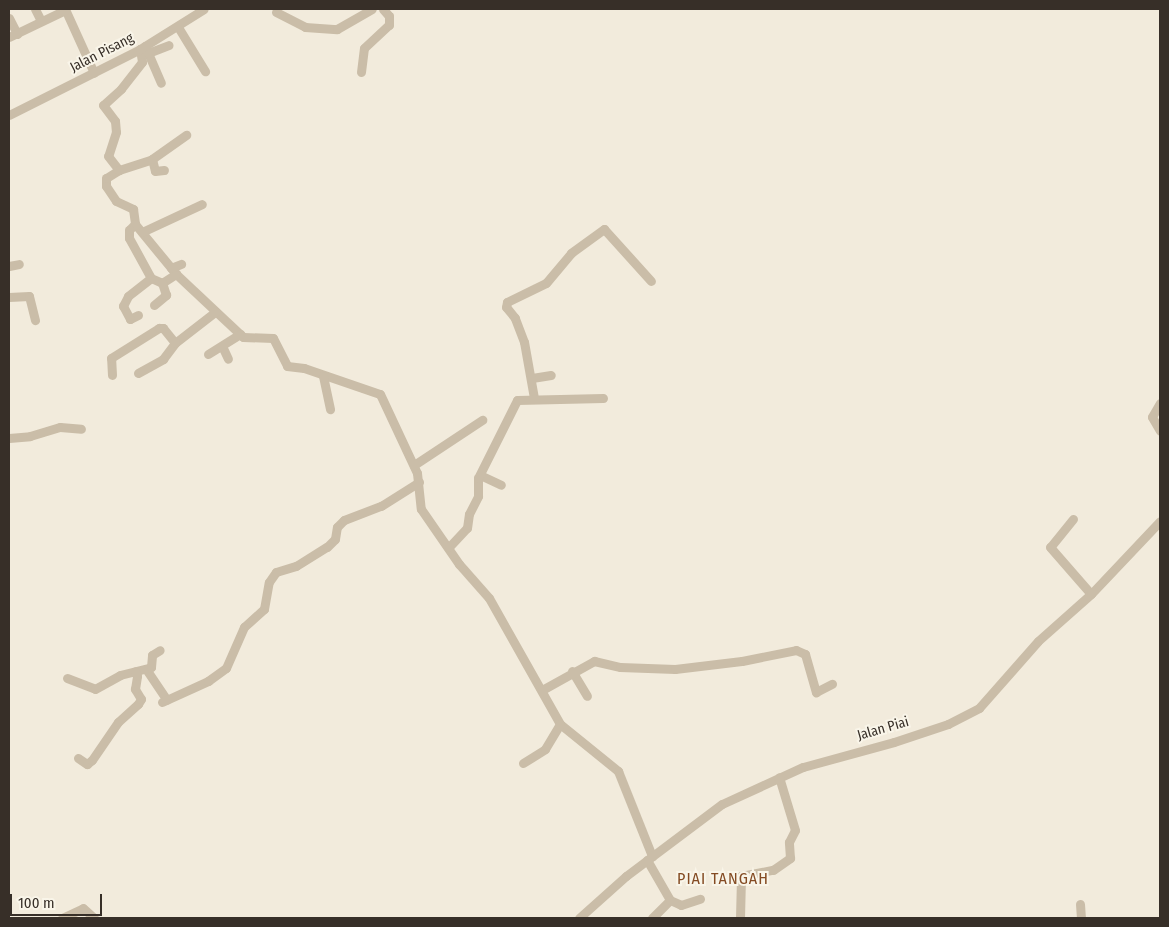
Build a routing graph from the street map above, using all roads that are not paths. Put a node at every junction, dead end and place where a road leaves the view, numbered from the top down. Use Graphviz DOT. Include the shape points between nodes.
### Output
graph roads {
  1 [pos="35,9"];
  2 [pos="65,9"];
  3 [pos="204,9"];
  4 [pos="372,9"];
  5 [pos="383,9"];
  6 [pos="276,12"];
  7 [pos="9,18"];
  8 [pos="41,21"];
  9 [pos="178,27"];
  10 [pos="13,36"];
  11 [pos="169,45"];
  12 [pos="144,50"];
  13 [pos="205,71"];
  14 [pos="361,72"];
  15 [pos="94,73"];
  16 [pos="161,83"];
  17 [pos="9,115"];
  18 [pos="186,135"];
  19 [pos="152,159"];
  20 [pos="119,170"];
  21 [pos="164,170"];
  22 [pos="202,204"];
  23 [pos="135,224"];
  24 [pos="142,232"];
  25 [pos="19,264"];
  26 [pos="181,264"];
  27 [pos="9,266"];
  28 [pos="173,271"];
  29 [pos="150,278"];
  30 [pos="651,281"];
  31 [pos="162,283"];
  32 [pos="9,297"];
  33 [pos="154,305"];
  34 [pos="215,312"];
  35 [pos="138,315"];
  36 [pos="35,320"];
  37 [pos="240,334"];
  38 [pos="175,343"];
  39 [pos="222,346"];
  40 [pos="208,354"];
  41 [pos="228,359"];
  42 [pos="138,373"];
  43 [pos="112,375"];
  44 [pos="551,375"];
  45 [pos="323,376"];
  46 [pos="532,378"];
  47 [pos="534,398"];
  48 [pos="603,398"];
  49 [pos="1160,403"];
  50 [pos="330,408"];
  51 [pos="482,420"];
  52 [pos="80,429"];
  53 [pos="1160,430"];
  54 [pos="9,438"];
  55 [pos="414,464"];
  56 [pos="480,475"];
  57 [pos="419,482"];
  58 [pos="501,485"];
  59 [pos="1073,519"];
  60 [pos="1160,521"];
  61 [pos="449,547"];
  62 [pos="1091,594"];
  63 [pos="160,650"];
  64 [pos="146,669"];
  65 [pos="135,671"];
  66 [pos="572,671"];
  67 [pos="66,678"];
  68 [pos="832,684"];
  69 [pos="542,690"];
  70 [pos="587,696"];
  71 [pos="560,724"];
  72 [pos="78,758"];
  73 [pos="523,763"];
  74 [pos="780,777"];
  75 [pos="649,858"];
  76 [pos="700,899"];
  77 [pos="670,900"];
  78 [pos="1080,904"];
  79 [pos="62,918"];
  80 [pos="94,918"];
  81 [pos="579,918"];
  82 [pos="652,918"];
  83 [pos="740,918"];
  84 [pos="1081,918"];
  1 -- 8 [label="street"];
  2 -- 8 [label="street"];
  2 -- 15 [label="street"];
  3 -- 9 [label="street, Jalan Pisang"];
  4 -- 6 [label="street" via="337,29 306,27"];
  5 -- 14 [label="street" via="389,16 390,25 364,48"];
  7 -- 10 [label="street"];
  8 -- 10 [label="street"];
  9 -- 12 [label="street, Jalan Pisang"];
  9 -- 13 [label="street"];
  11 -- 12 [label="street"];
  12 -- 15 [label="street, Jalan Pisang"];
  12 -- 16 [label="street"];
  12 -- 20 [label="street" via="142,62 103,105 115,121 116,132 108,156"];
  15 -- 17 [label="street, Jalan Pisang"];
  18 -- 19 [label="street"];
  19 -- 20 [label="street"];
  19 -- 21 [label="street" via="155,171"];
  20 -- 23 [label="street" via="104,183 116,201 133,209"];
  22 -- 24 [label="street"];
  23 -- 24 [label="street"];
  23 -- 29 [label="street" via="129,230 129,238"];
  24 -- 28 [label="street"];
  25 -- 27 [label="street"];
  26 -- 28 [label="street"];
  28 -- 31 [label="street"];
  28 -- 34 [label="street"];
  29 -- 31 [label="street"];
  29 -- 35 [label="street" via="128,296 123,306 130,319"];
  30 -- 46 [label="street" via="604,228 571,253 546,283 512,298 506,307 521,330"];
  31 -- 33 [label="street" via="166,295"];
  32 -- 36 [label="street" via="29,296"];
  34 -- 37 [label="street"];
  34 -- 38 [label="street"];
  37 -- 39 [label="street"];
  37 -- 45 [label="street" via="248,338 273,338 287,366 304,368"];
  38 -- 42 [label="street" via="167,355"];
  38 -- 43 [label="street" via="163,328 159,328 111,358"];
  39 -- 40 [label="street"];
  39 -- 41 [label="street"];
  44 -- 46 [label="street"];
  45 -- 50 [label="street"];
  45 -- 55 [label="street" via="380,394"];
  46 -- 47 [label="street"];
  47 -- 48 [label="street"];
  47 -- 56 [label="street" via="520,398 514,403"];
  49 -- 53 [label="street" via="1152,417"];
  51 -- 55 [label="street"];
  52 -- 54 [label="street" via="60,427"];
  55 -- 57 [label="street"];
  56 -- 58 [label="street"];
  56 -- 61 [label="street" via="478,496 469,514 467,528"];
  57 -- 61 [label="street" via="421,509"];
  57 -- 64 [label="street" via="381,506 344,520 327,547 296,566 276,572 269,582 264,609 244,627 226,668 215,678 164,701"];
  59 -- 62 [label="street" via="1050,547"];
  60 -- 62 [label="street, Jalan Piai"];
  61 -- 69 [label="street" via="489,598"];
  62 -- 74 [label="street, Jalan Piai" via="1059,620 986,701 968,715 894,742 817,762"];
  63 -- 64 [label="street" via="152,656 151,667"];
  64 -- 65 [label="street"];
  65 -- 67 [label="street" via="95,689"];
  65 -- 72 [label="street" via="134,689 141,698 138,704 118,722 92,760 87,764"];
  66 -- 68 [label="street" via="594,660 616,666 686,668 796,650 805,654 816,692"];
  66 -- 69 [label="street"];
  66 -- 70 [label="street"];
  69 -- 71 [label="street"];
  71 -- 73 [label="street" via="542,753"];
  71 -- 75 [label="street" via="618,771"];
  74 -- 75 [label="street, Jalan Piai" via="722,804"];
  74 -- 83 [label="street" via="795,830 789,842 790,858 773,870 741,876"];
  75 -- 77 [label="street"];
  75 -- 81 [label="street, Jalan Piai"];
  76 -- 77 [label="street" via="681,905"];
  77 -- 82 [label="street"];
  78 -- 84 [label="street"];
  79 -- 80 [label="street" via="83,908"];
}
